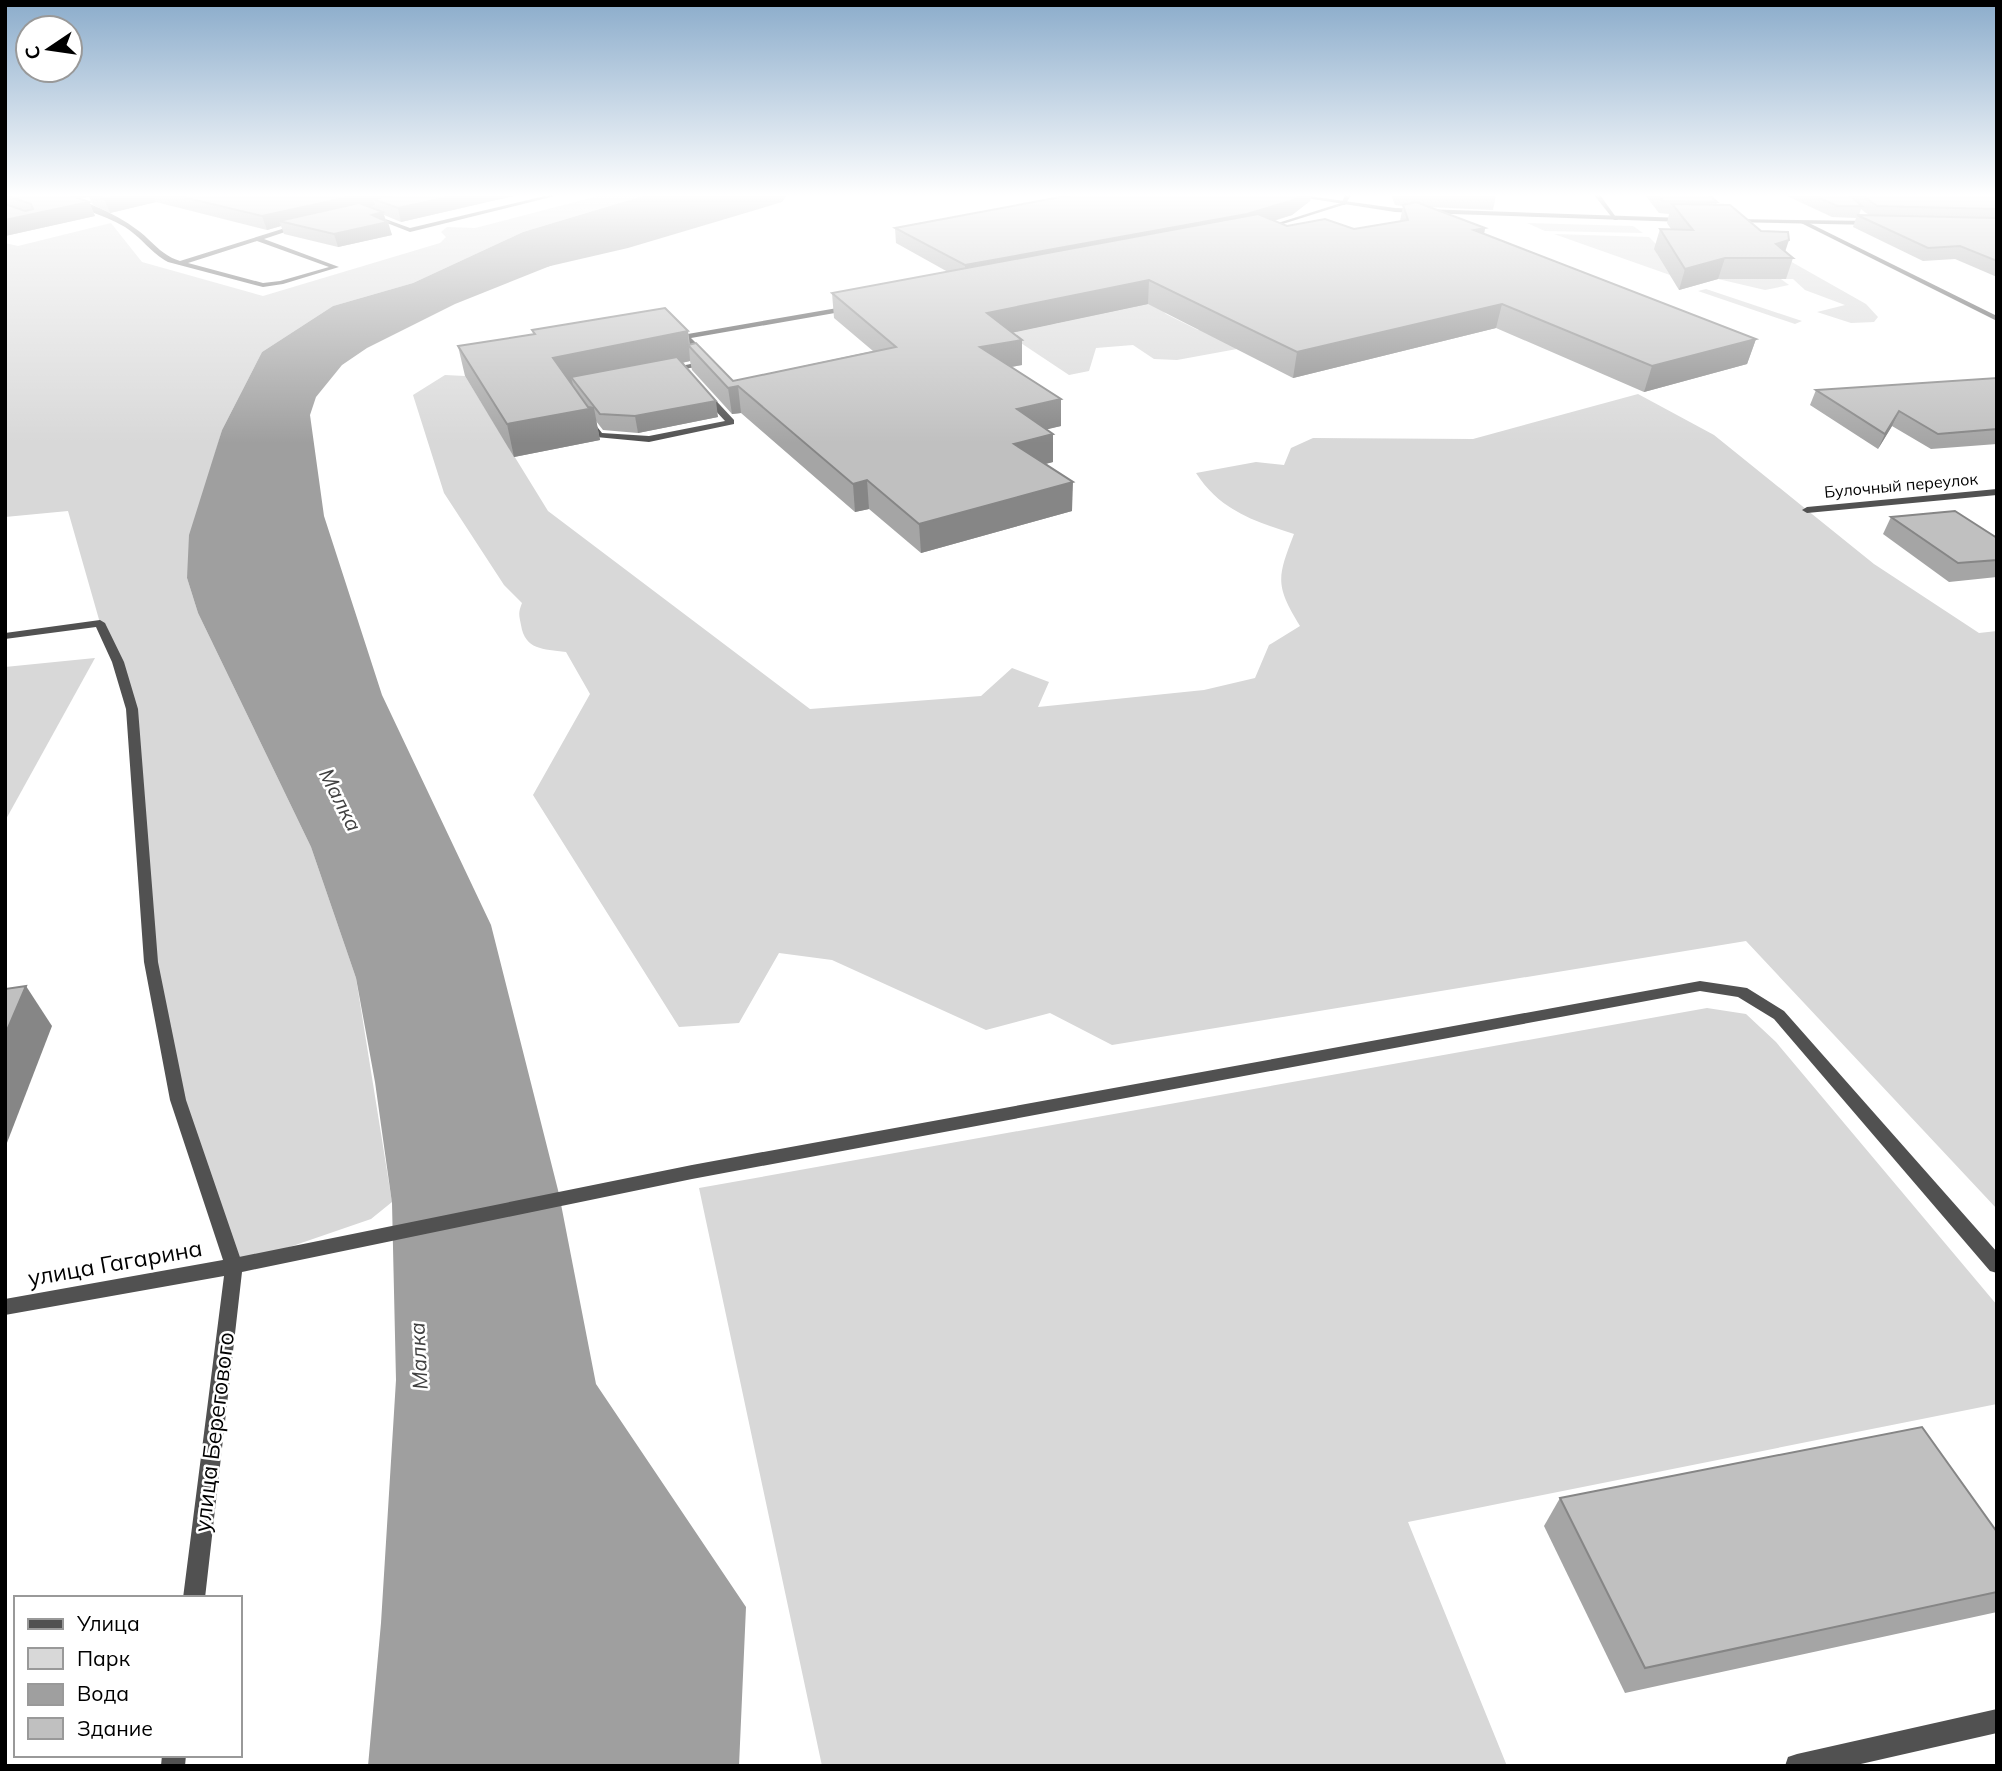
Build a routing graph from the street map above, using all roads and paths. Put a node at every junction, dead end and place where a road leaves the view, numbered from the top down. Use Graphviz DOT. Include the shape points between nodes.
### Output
graph roads {
  1 [pos="235,278"];
  2 [pos="299,278"];
  3 [pos="1914,278"];
  4 [pos="862,305"];
  5 [pos="1997,319"];
  6 [pos="681,368"];
  7 [pos="655,373"];
  8 [pos="689,377"];
  9 [pos="698,386"];
  10 [pos="579,408"];
  11 [pos="1997,492"];
  12 [pos="1807,510"];
  13 [pos="5,636"];
  14 [pos="1997,1265"];
  15 [pos="234,1266"];
  16 [pos="5,1307"];
  17 [pos="194,1596"];
  18 [pos="1997,1721"];
  19 [pos="1797,1766"];
  1 -- 2 [label="street" via="263,285"];
  3 -- 5 [label="street"];
  4 -- 6 [label="street" via="685,337 710,362"];
  6 -- 7 [label="street"];
  6 -- 8 [label="street"];
  9 -- 10 [label="street" via="731,422 649,439 599,435"];
  11 -- 12 [label="street, Булочный переулок"];
  13 -- 15 [label="street" via="100,623 118,662 132,709 151,962 178,1100"];
  14 -- 15 [label="street, улица Гагарина" via="1779,1015 1742,992 1700,986 692,1172"];
  15 -- 16 [label="street, улица Гагарина"];
  15 -- 17 [label="street, улица Берегового"];
  18 -- 19 [label="street"];
}
